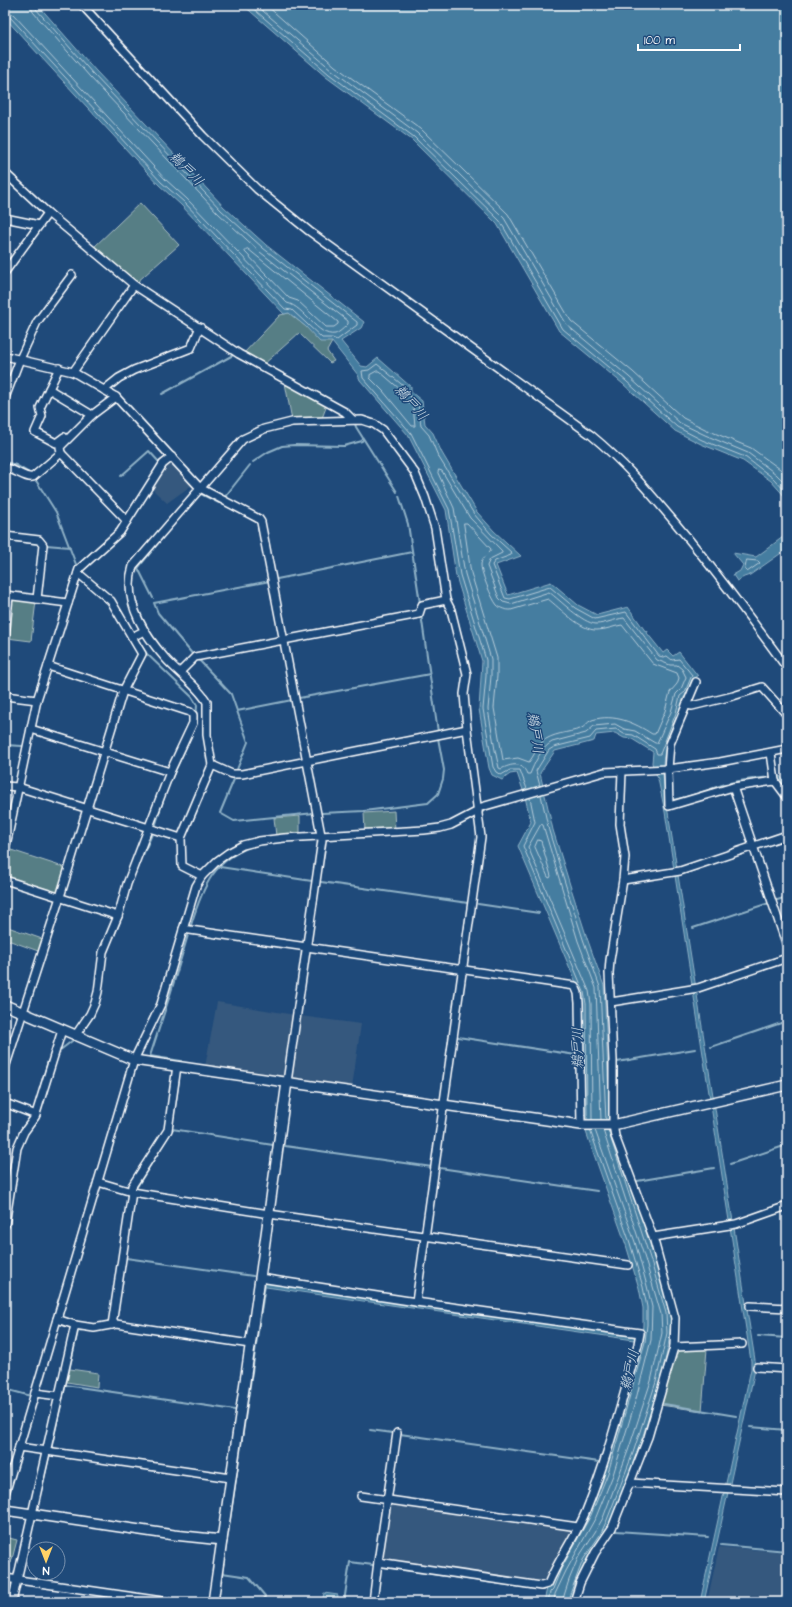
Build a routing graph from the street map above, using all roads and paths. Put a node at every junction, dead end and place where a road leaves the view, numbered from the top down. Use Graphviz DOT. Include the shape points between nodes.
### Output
graph roads {
  1 [pos="82,5"];
  2 [pos="5,173"];
  3 [pos="48,213"];
  4 [pos="5,218"];
  5 [pos="39,225"];
  6 [pos="5,272"];
  7 [pos="72,275"];
  8 [pos="134,285"];
  9 [pos="200,328"];
  10 [pos="5,356"];
  11 [pos="20,359"];
  12 [pos="59,368"];
  13 [pos="73,372"];
  14 [pos="49,389"];
  15 [pos="104,390"];
  16 [pos="116,397"];
  17 [pos="5,398"];
  18 [pos="91,416"];
  19 [pos="352,419"];
  20 [pos="61,453"];
  21 [pos="172,457"];
  22 [pos="5,468"];
  23 [pos="200,488"];
  24 [pos="127,521"];
  25 [pos="5,536"];
  26 [pos="78,573"];
  27 [pos="7,596"];
  28 [pos="37,599"];
  29 [pos="446,600"];
  30 [pos="68,603"];
  31 [pos="144,631"];
  32 [pos="132,637"];
  33 [pos="5,639"];
  34 [pos="284,641"];
  35 [pos="48,666"];
  36 [pos="787,668"];
  37 [pos="180,672"];
  38 [pos="696,682"];
  39 [pos="123,691"];
  40 [pos="5,696"];
  41 [pos="37,700"];
  42 [pos="686,704"];
  43 [pos="787,716"];
  44 [pos="31,729"];
  45 [pos="467,729"];
  46 [pos="787,750"];
  47 [pos="104,752"];
  48 [pos="770,753"];
  49 [pos="307,761"];
  50 [pos="212,765"];
  51 [pos="667,769"];
  52 [pos="622,771"];
  53 [pos="170,772"];
  54 [pos="775,778"];
  55 [pos="5,786"];
  56 [pos="18,787"];
  57 [pos="733,787"];
  58 [pos="787,797"];
  59 [pos="87,808"];
  60 [pos="478,809"];
  61 [pos="149,828"];
  62 [pos="787,835"];
  63 [pos="322,836"];
  64 [pos="181,838"];
  65 [pos="753,846"];
  66 [pos="5,850"];
  67 [pos="202,876"];
  68 [pos="5,880"];
  69 [pos="624,880"];
  70 [pos="60,897"];
  71 [pos="118,916"];
  72 [pos="183,929"];
  73 [pos="787,946"];
  74 [pos="307,947"];
  75 [pos="787,958"];
  76 [pos="463,970"];
  77 [pos="611,1002"];
  78 [pos="5,1006"];
  79 [pos="24,1014"];
  80 [pos="62,1030"];
  81 [pos="75,1036"];
  82 [pos="134,1060"];
  83 [pos="177,1066"];
  84 [pos="5,1068"];
  85 [pos="287,1082"];
  86 [pos="787,1085"];
  87 [pos="5,1103"];
  88 [pos="444,1104"];
  89 [pos="36,1115"];
  90 [pos="581,1125"];
  91 [pos="613,1125"];
  92 [pos="98,1182"];
  93 [pos="132,1192"];
  94 [pos="787,1206"];
  95 [pos="269,1214"];
  96 [pos="5,1222"];
  97 [pos="5,1225"];
  98 [pos="426,1236"];
  99 [pos="653,1237"];
  100 [pos="628,1265"];
  101 [pos="260,1278"];
  102 [pos="416,1302"];
  103 [pos="750,1306"];
  104 [pos="787,1308"];
  105 [pos="57,1319"];
  106 [pos="75,1325"];
  107 [pos="112,1325"];
  108 [pos="250,1344"];
  109 [pos="742,1344"];
  110 [pos="674,1347"];
  111 [pos="757,1368"];
  112 [pos="787,1369"];
  113 [pos="35,1393"];
  114 [pos="59,1396"];
  115 [pos="397,1433"];
  116 [pos="20,1447"];
  117 [pos="46,1451"];
  118 [pos="231,1478"];
  119 [pos="630,1483"];
  120 [pos="787,1492"];
  121 [pos="5,1494"];
  122 [pos="361,1496"];
  123 [pos="387,1499"];
  124 [pos="5,1510"];
  125 [pos="32,1514"];
  126 [pos="578,1527"];
  127 [pos="222,1540"];
  128 [pos="378,1562"];
  129 [pos="5,1578"];
  130 [pos="17,1580"];
  131 [pos="12,1602"];
  132 [pos="169,1602"];
  133 [pos="213,1602"];
  134 [pos="373,1602"];
  135 [pos="574,1602"];
  1 -- 36 [label="street" via="203,136 257,189 309,231 592,435 617,457 693,544"];
  2 -- 3 [label="street"];
  3 -- 5 [label="street"];
  3 -- 8 [label="street"];
  4 -- 5 [label="street"];
  5 -- 6 [label="street"];
  7 -- 11 [label="street" via="37,322"];
  8 -- 9 [label="street"];
  8 -- 13 [label="street"];
  9 -- 15 [label="street" via="190,348 134,370"];
  9 -- 19 [label="street" via="239,354 345,412"];
  10 -- 11 [label="street"];
  11 -- 12 [label="street"];
  11 -- 17 [label="street"];
  12 -- 13 [label="street"];
  12 -- 14 [label="street"];
  13 -- 15 [label="street"];
  14 -- 18 [label="street"];
  14 -- 18 [label="street" via="40,408 42,416 35,432 56,443"];
  15 -- 16 [label="street"];
  16 -- 18 [label="street"];
  16 -- 21 [label="street"];
  18 -- 20 [label="street" via="60,447"];
  19 -- 23 [label="street" via="292,422 264,429 243,440"];
  19 -- 29 [label="street" via="374,424 384,430 415,473 435,528"];
  20 -- 22 [label="street" via="31,478 12,468"];
  20 -- 24 [label="street"];
  21 -- 23 [label="street"];
  21 -- 24 [label="street" via="163,464"];
  23 -- 31 [label="street" via="133,566 131,603"];
  23 -- 34 [label="street" via="261,522"];
  24 -- 26 [label="street" via="120,532"];
  25 -- 28 [label="street" via="42,542"];
  26 -- 30 [label="street"];
  26 -- 32 [label="street" via="111,601"];
  27 -- 28 [label="street"];
  27 -- 33 [label="street"];
  28 -- 30 [label="street"];
  29 -- 34 [label="street" via="422,605 419,614"];
  29 -- 45 [label="street" via="451,610 467,674 464,694"];
  30 -- 35 [label="street"];
  31 -- 32 [label="street"];
  31 -- 37 [label="street" via="165,658"];
  32 -- 39 [label="street" via="142,654"];
  34 -- 37 [label="street" via="196,657"];
  34 -- 49 [label="street"];
  35 -- 39 [label="street"];
  35 -- 41 [label="street"];
  37 -- 50 [label="street" via="207,702"];
  38 -- 42 [label="street"];
  39 -- 47 [label="street"];
  39 -- 53 [label="street" via="193,715 193,723"];
  40 -- 41 [label="street"];
  41 -- 44 [label="street"];
  42 -- 43 [label="street" via="692,706 762,687"];
  42 -- 51 [label="street" via="670,744"];
  44 -- 47 [label="street"];
  44 -- 56 [label="street"];
  45 -- 49 [label="street"];
  45 -- 60 [label="street"];
  46 -- 48 [label="street"];
  47 -- 53 [label="street"];
  47 -- 59 [label="street"];
  48 -- 51 [label="street"];
  48 -- 54 [label="street"];
  49 -- 50 [label="street" via="236,774"];
  49 -- 63 [label="street"];
  50 -- 64 [label="street"];
  51 -- 52 [label="street"];
  51 -- 57 [label="street" via="669,806"];
  52 -- 60 [label="street" via="604,772"];
  52 -- 69 [label="street" via="620,824 625,857"];
  53 -- 61 [label="street"];
  54 -- 57 [label="street"];
  54 -- 58 [label="street"];
  55 -- 56 [label="street"];
  56 -- 59 [label="street"];
  56 -- 66 [label="street"];
  57 -- 65 [label="street"];
  59 -- 61 [label="street"];
  59 -- 70 [label="street"];
  60 -- 63 [label="street" via="451,825 440,828"];
  60 -- 76 [label="street" via="481,848"];
  61 -- 64 [label="street"];
  61 -- 71 [label="street" via="127,884"];
  62 -- 65 [label="street"];
  63 -- 67 [label="street" via="271,839 243,845 217,861"];
  63 -- 74 [label="street"];
  64 -- 67 [label="street" via="182,866"];
  65 -- 69 [label="street" via="680,870"];
  65 -- 73 [label="street"];
  67 -- 72 [label="street" via="196,886"];
  68 -- 70 [label="street"];
  69 -- 77 [label="street" via="610,960"];
  70 -- 71 [label="street"];
  70 -- 79 [label="street"];
  71 -- 81 [label="street" via="103,952 95,1004"];
  72 -- 74 [label="street"];
  72 -- 82 [label="street" via="161,1004"];
  74 -- 76 [label="street"];
  74 -- 85 [label="street"];
  75 -- 77 [label="street" via="694,988"];
  76 -- 88 [label="street"];
  76 -- 90 [label="street" via="574,986 580,1003"];
  77 -- 91 [label="street"];
  78 -- 79 [label="street"];
  79 -- 80 [label="street"];
  79 -- 84 [label="street"];
  80 -- 81 [label="street"];
  80 -- 89 [label="street"];
  81 -- 82 [label="street"];
  82 -- 83 [label="street"];
  82 -- 92 [label="street"];
  83 -- 85 [label="street"];
  83 -- 93 [label="street" via="168,1130 132,1186"];
  85 -- 88 [label="street"];
  85 -- 95 [label="street"];
  86 -- 91 [label="street"];
  87 -- 89 [label="street"];
  88 -- 90 [label="street"];
  88 -- 98 [label="street"];
  89 -- 96 [label="street" via="17,1148"];
  90 -- 91 [label="street"];
  91 -- 99 [label="street"];
  92 -- 93 [label="street"];
  92 -- 105 [label="street"];
  93 -- 95 [label="street"];
  93 -- 107 [label="street"];
  94 -- 99 [label="street" via="732,1224"];
  95 -- 98 [label="street"];
  95 -- 101 [label="street"];
  96 -- 97 [label="street"];
  98 -- 100 [label="street"];
  98 -- 102 [label="street"];
  99 -- 110 [label="street" via="675,1318"];
  101 -- 102 [label="street"];
  101 -- 108 [label="street"];
  102 -- 126 [label="street" via="640,1333 601,1470"];
  103 -- 104 [label="street"];
  105 -- 106 [label="street"];
  105 -- 113 [label="street"];
  106 -- 107 [label="street" via="94,1328"];
  106 -- 114 [label="street"];
  107 -- 108 [label="street"];
  108 -- 118 [label="street"];
  109 -- 110 [label="street"];
  110 -- 119 [label="street" via="648,1437"];
  111 -- 112 [label="street"];
  113 -- 114 [label="street"];
  113 -- 116 [label="street"];
  114 -- 117 [label="street"];
  115 -- 123 [label="street"];
  116 -- 117 [label="street"];
  116 -- 121 [label="street"];
  117 -- 118 [label="street"];
  117 -- 125 [label="street"];
  118 -- 127 [label="street"];
  119 -- 120 [label="street"];
  119 -- 135 [label="street" via="612,1528 595,1553"];
  122 -- 123 [label="street"];
  123 -- 126 [label="street"];
  123 -- 128 [label="street"];
  124 -- 125 [label="street"];
  125 -- 127 [label="street"];
  125 -- 130 [label="street"];
  126 -- 128 [label="street" via="548,1584 541,1586"];
  127 -- 133 [label="street"];
  128 -- 134 [label="street"];
  129 -- 130 [label="street"];
  130 -- 131 [label="street"];
  130 -- 132 [label="street"];
}
